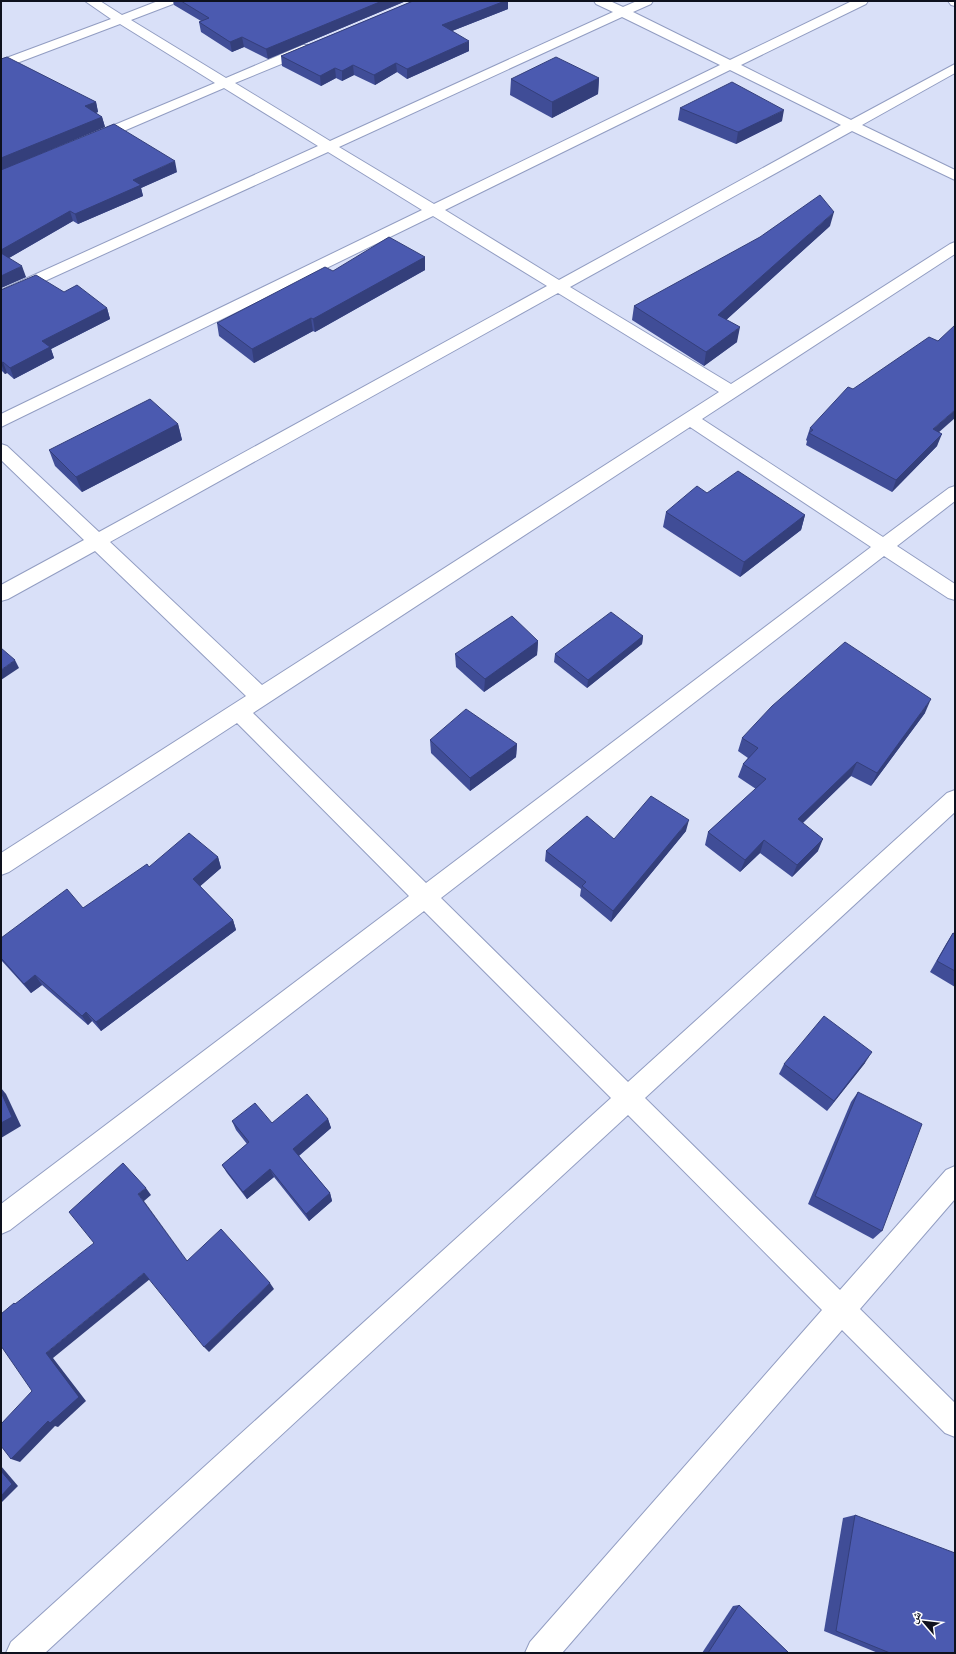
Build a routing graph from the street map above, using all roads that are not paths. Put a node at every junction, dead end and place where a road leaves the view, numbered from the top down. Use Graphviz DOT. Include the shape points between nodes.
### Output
graph roads {
  1 [pos="91,1"];
  2 [pos="169,1"];
  3 [pos="600,1"];
  4 [pos="647,1"];
  5 [pos="862,1"];
  6 [pos="622,12"];
  7 [pos="121,19"];
  8 [pos="320,44"];
  9 [pos="1,65"];
  10 [pos="730,65"];
  11 [pos="955,68"];
  12 [pos="225,83"];
  13 [pos="852,125"];
  14 [pos="81,144"];
  15 [pos="329,146"];
  16 [pos="955,176"];
  17 [pos="434,210"];
  18 [pos="955,248"];
  19 [pos="558,286"];
  20 [pos="1,296"];
  21 [pos="732,392"];
  22 [pos="690,419"];
  23 [pos="1,421"];
  24 [pos="1,450"];
  25 [pos="955,492"];
  26 [pos="97,541"];
  27 [pos="884,547"];
  28 [pos="1,594"];
  29 [pos="955,594"];
  30 [pos="261,697"];
  31 [pos="239,712"];
  32 [pos="955,799"];
  33 [pos="1,865"];
  34 [pos="425,897"];
  35 [pos="628,1098"];
  36 [pos="955,1179"];
  37 [pos="1,1221"];
  38 [pos="841,1310"];
  39 [pos="955,1423"];
  40 [pos="22,1653"];
  41 [pos="541,1653"];
  1 -- 7 [label="street"];
  2 -- 7 [label="street"];
  3 -- 6 [label="street"];
  4 -- 6 [label="street"];
  5 -- 10 [label="street"];
  6 -- 10 [label="street"];
  6 -- 15 [label="street"];
  7 -- 9 [label="street"];
  7 -- 12 [label="street"];
  8 -- 12 [label="street"];
  10 -- 13 [label="street"];
  10 -- 17 [label="street"];
  11 -- 13 [label="street"];
  12 -- 14 [label="street"];
  12 -- 15 [label="street"];
  13 -- 16 [label="street"];
  13 -- 19 [label="street"];
  15 -- 17 [label="street"];
  15 -- 20 [label="street"];
  17 -- 19 [label="street"];
  17 -- 23 [label="street"];
  18 -- 21 [label="street"];
  19 -- 21 [label="street"];
  19 -- 26 [label="street"];
  21 -- 22 [label="street"];
  22 -- 27 [label="street"];
  22 -- 30 [label="street"];
  24 -- 26 [label="street"];
  25 -- 27 [label="street"];
  26 -- 28 [label="street"];
  26 -- 30 [label="street"];
  27 -- 29 [label="street"];
  27 -- 34 [label="street"];
  30 -- 31 [label="street"];
  31 -- 33 [label="street"];
  31 -- 34 [label="street"];
  32 -- 35 [label="street"];
  34 -- 35 [label="street"];
  34 -- 37 [label="street"];
  35 -- 38 [label="street"];
  35 -- 40 [label="street"];
  36 -- 38 [label="street"];
  38 -- 39 [label="street"];
  38 -- 41 [label="street"];
}
